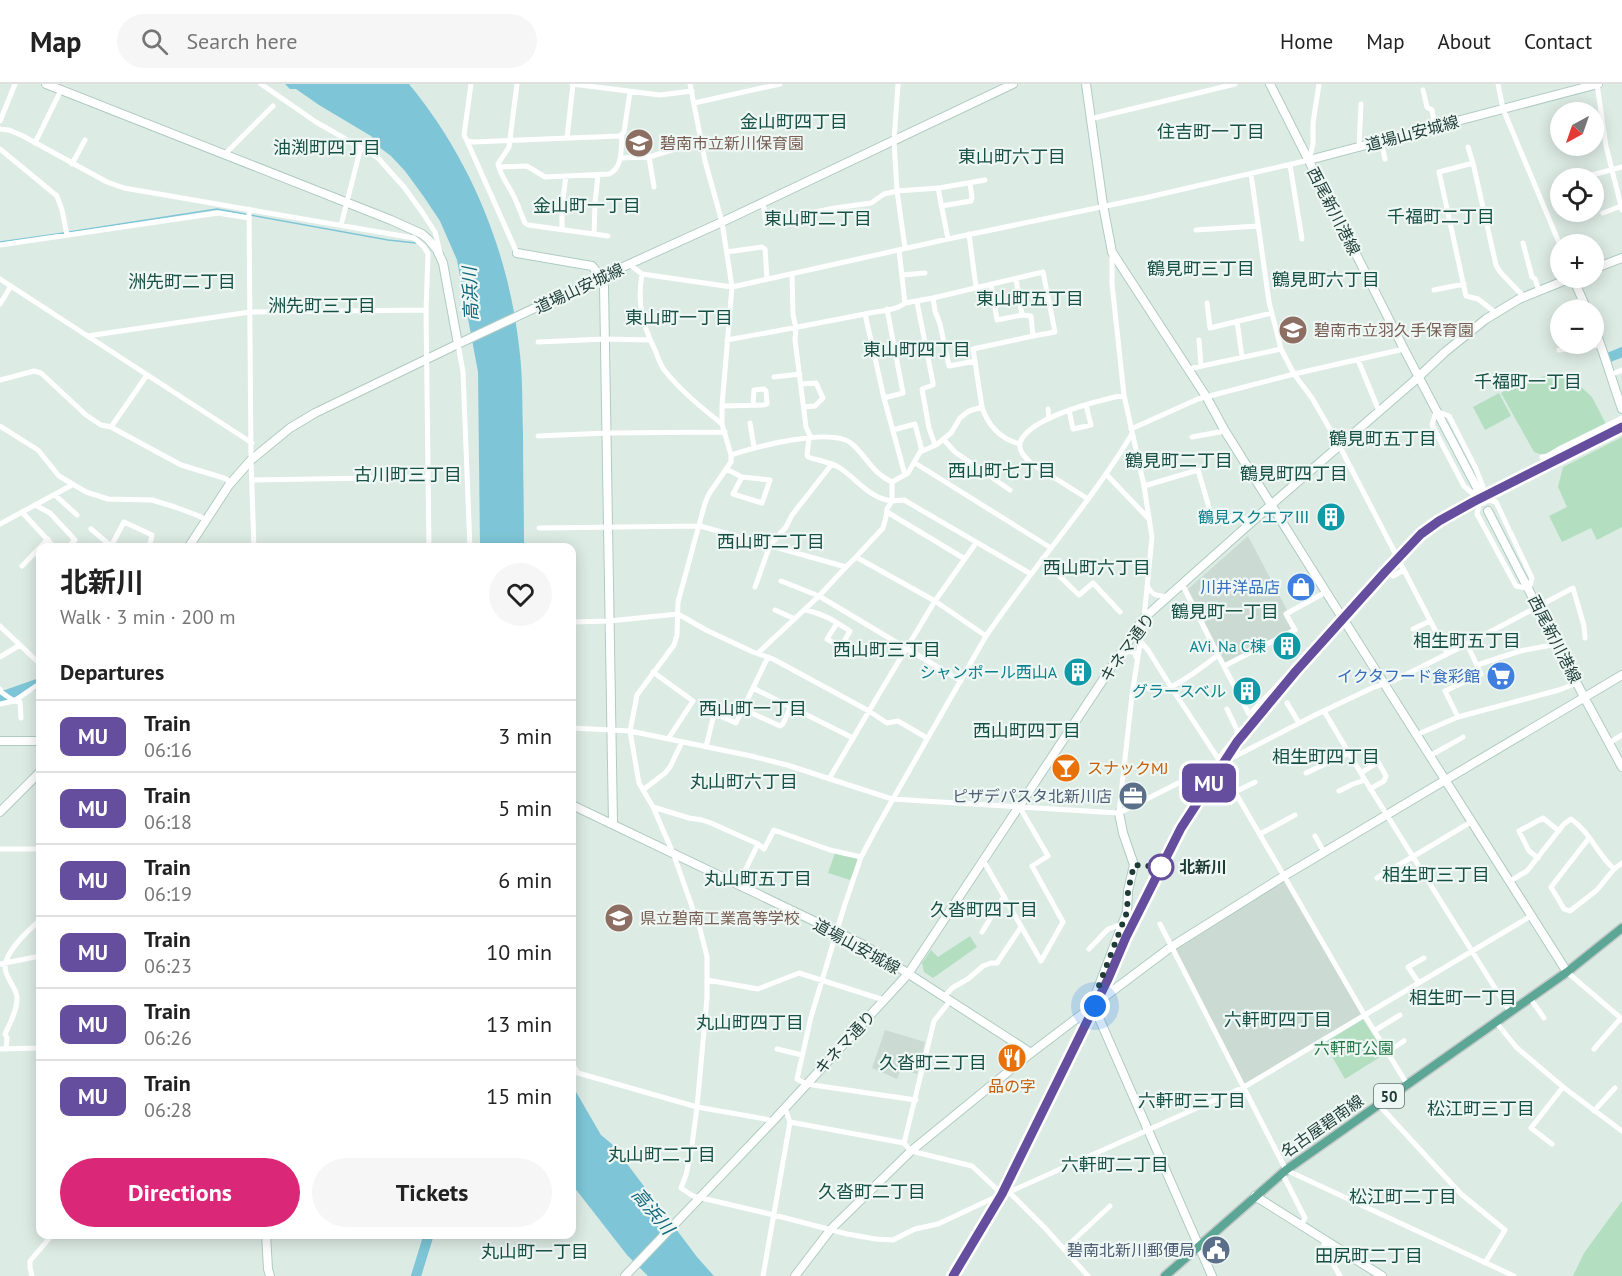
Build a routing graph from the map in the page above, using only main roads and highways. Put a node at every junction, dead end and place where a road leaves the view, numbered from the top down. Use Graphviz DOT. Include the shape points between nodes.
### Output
graph roads {
  1 [pos="1622,928"];
  2 [pos="1165,1276"];
  1 -- 2 [label="main road, 名古屋碧南線 / 50" via="1567,972 1284,1171"];
}
